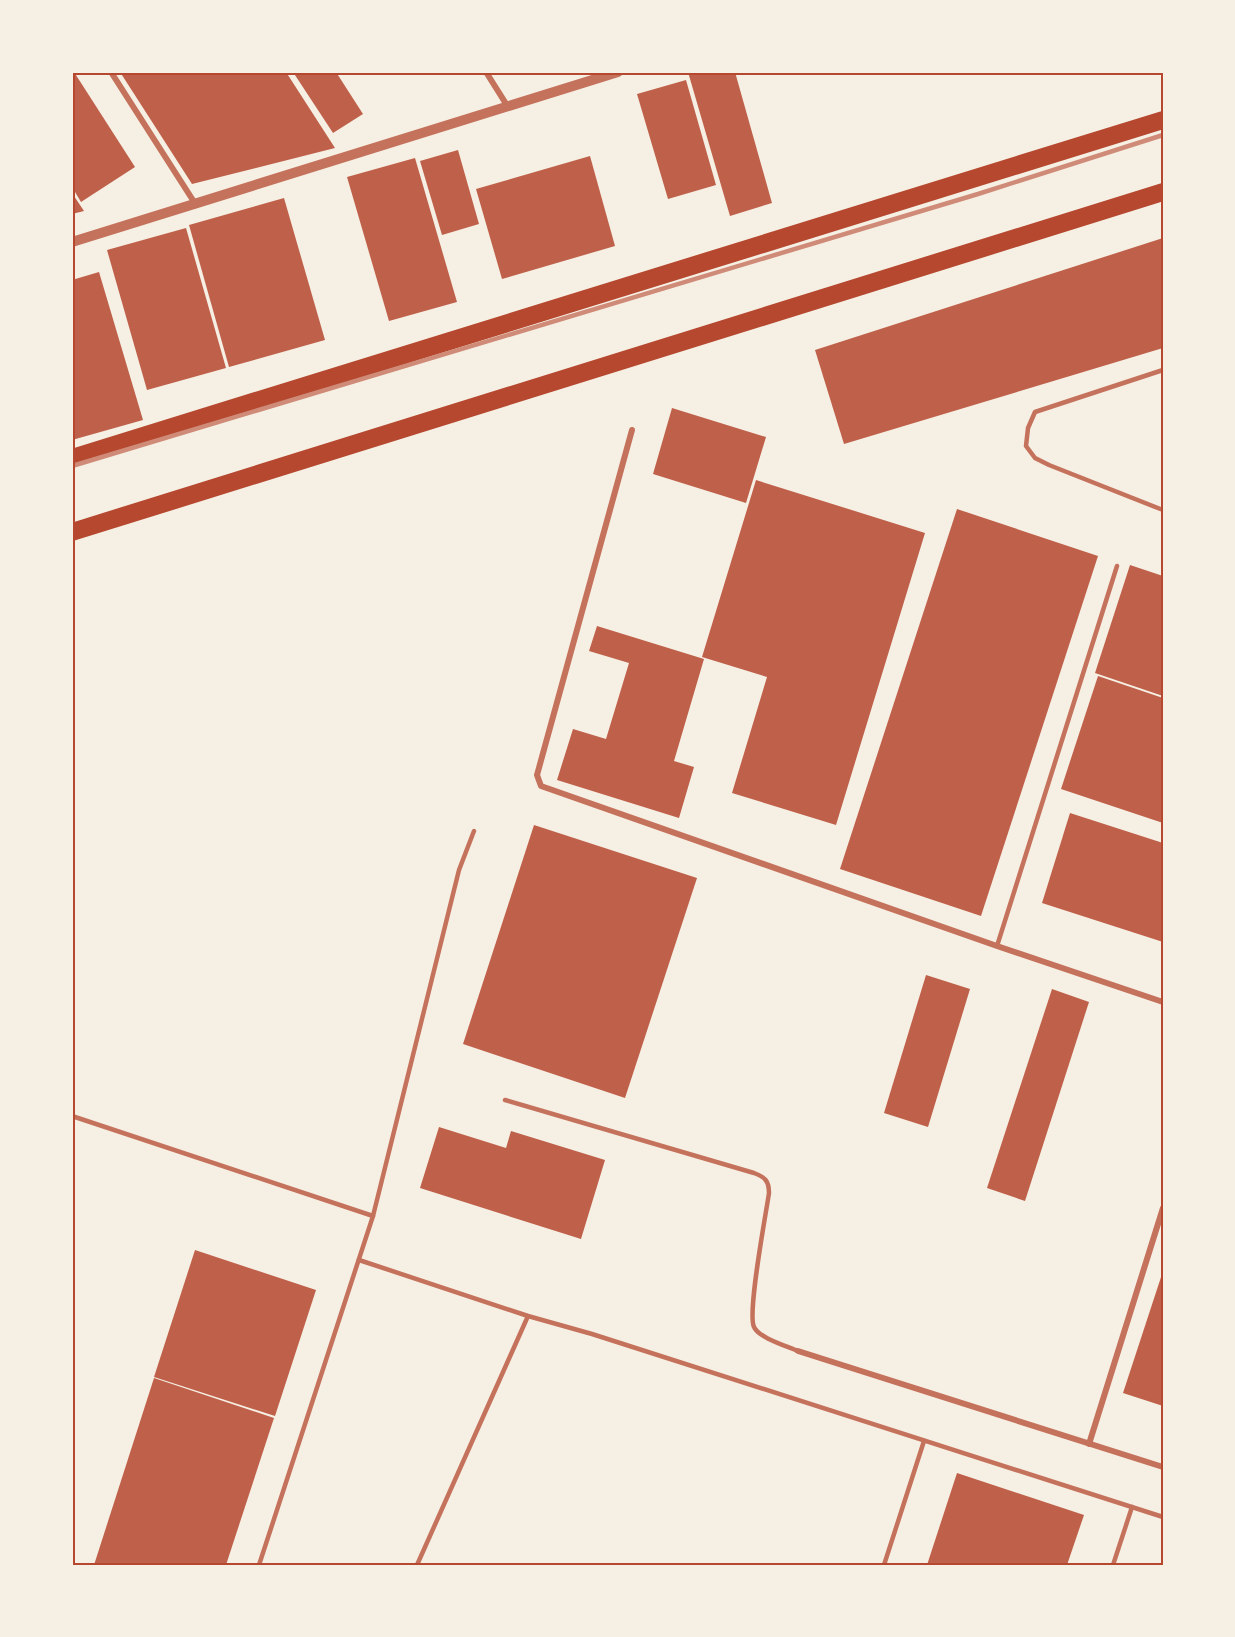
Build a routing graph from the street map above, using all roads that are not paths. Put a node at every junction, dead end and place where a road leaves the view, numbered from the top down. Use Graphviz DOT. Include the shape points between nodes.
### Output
graph roads {
  1 [pos="111,72"];
  2 [pos="486,72"];
  3 [pos="618,72"];
  4 [pos="508,107"];
  5 [pos="1163,120"];
  6 [pos="1163,192"];
  7 [pos="196,205"];
  8 [pos="72,242"];
  9 [pos="1163,370"];
  10 [pos="632,430"];
  11 [pos="72,458"];
  12 [pos="1163,510"];
  13 [pos="72,532"];
  14 [pos="1117,566"];
  15 [pos="474,831"];
  16 [pos="997,946"];
  17 [pos="1163,1002"];
  18 [pos="505,1100"];
  19 [pos="72,1116"];
  20 [pos="1163,1208"];
  21 [pos="373,1216"];
  22 [pos="359,1260"];
  23 [pos="528,1316"];
  24 [pos="798,1351"];
  25 [pos="924,1441"];
  26 [pos="1089,1444"];
  27 [pos="1163,1467"];
  28 [pos="1132,1507"];
  29 [pos="1163,1517"];
  30 [pos="259,1565"];
  31 [pos="417,1565"];
  32 [pos="884,1565"];
  33 [pos="1113,1565"];
  1 -- 7 [label="street"];
  2 -- 4 [label="street"];
  3 -- 4 [label="street"];
  4 -- 7 [label="street"];
  5 -- 11 [label="highway"];
  6 -- 13 [label="highway"];
  7 -- 8 [label="street"];
  9 -- 12 [label="lane" via="1035,412 1026,447 1035,458 1049,465"];
  10 -- 16 [label="street" via="537,775 542,786"];
  14 -- 16 [label="lane"];
  15 -- 21 [label="lane" via="459,870"];
  16 -- 17 [label="street"];
  18 -- 24 [label="lane" via="765,1178 769,1193 752,1320 761,1335"];
  19 -- 21 [label="lane"];
  20 -- 26 [label="street"];
  21 -- 22 [label="lane"];
  22 -- 23 [label="lane"];
  22 -- 30 [label="lane"];
  23 -- 25 [label="lane"];
  23 -- 31 [label="lane"];
  24 -- 26 [label="street"];
  25 -- 28 [label="lane"];
  25 -- 32 [label="lane"];
  26 -- 27 [label="street"];
  28 -- 29 [label="lane"];
  28 -- 33 [label="lane"];
}
